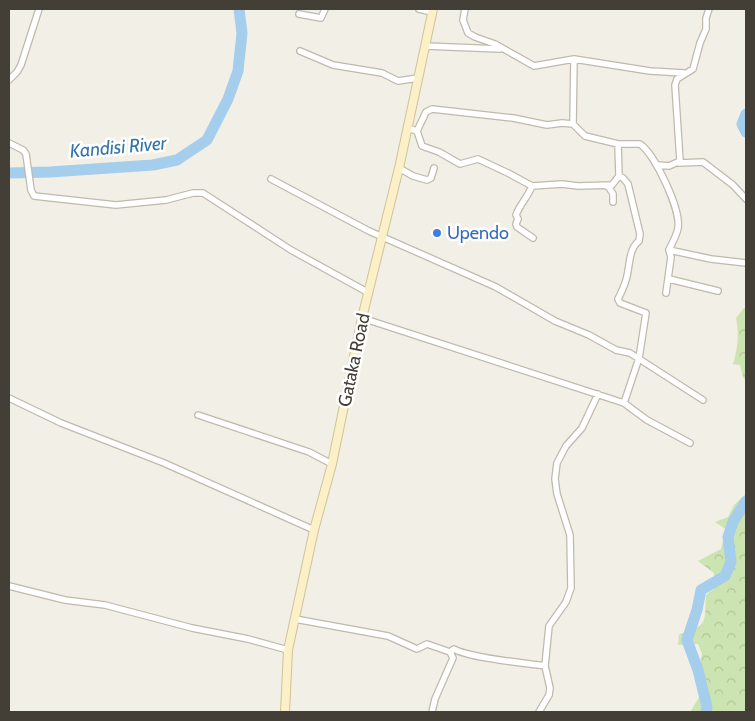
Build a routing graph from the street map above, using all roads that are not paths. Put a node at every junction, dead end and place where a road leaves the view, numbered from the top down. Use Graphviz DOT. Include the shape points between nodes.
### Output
graph roads {
  1 [pos="39,9"];
  2 [pos="325,9"];
  3 [pos="418,9"];
  4 [pos="465,9"];
  5 [pos="709,9"];
  6 [pos="432,10"];
  7 [pos="299,14"];
  8 [pos="425,46"];
  9 [pos="503,49"];
  10 [pos="300,51"];
  11 [pos="574,59"];
  12 [pos="684,74"];
  13 [pos="418,78"];
  14 [pos="9,80"];
  15 [pos="573,124"];
  16 [pos="407,128"];
  17 [pos="417,130"];
  18 [pos="9,143"];
  19 [pos="618,144"];
  20 [pos="679,163"];
  21 [pos="658,165"];
  22 [pos="398,168"];
  23 [pos="434,168"];
  24 [pos="619,176"];
  25 [pos="271,179"];
  26 [pos="532,186"];
  27 [pos="594,186"];
  28 [pos="746,198"];
  29 [pos="613,202"];
  30 [pos="382,236"];
  31 [pos="533,238"];
  32 [pos="669,250"];
  33 [pos="746,263"];
  34 [pos="669,279"];
  35 [pos="718,291"];
  36 [pos="368,293"];
  37 [pos="666,293"];
  38 [pos="362,318"];
  39 [pos="639,358"];
  40 [pos="598,394"];
  41 [pos="9,398"];
  42 [pos="702,400"];
  43 [pos="624,402"];
  44 [pos="198,415"];
  45 [pos="690,443"];
  46 [pos="332,464"];
  47 [pos="314,530"];
  48 [pos="9,586"];
  49 [pos="295,619"];
  50 [pos="288,650"];
  51 [pos="450,652"];
  52 [pos="545,666"];
  53 [pos="285,712"];
  54 [pos="432,712"];
  55 [pos="539,712"];
  1 -- 14 [label="street" via="21,65"];
  2 -- 7 [label="street" via="321,18"];
  3 -- 6 [label="street"];
  4 -- 9 [label="street" via="463,20 468,33"];
  5 -- 12 [label="street" via="693,69"];
  6 -- 8 [label="street, Gataka Road"];
  8 -- 9 [label="street"];
  8 -- 13 [label="street, Gataka Road"];
  9 -- 11 [label="street" via="534,66"];
  10 -- 13 [label="street" via="333,65 382,73 398,81"];
  11 -- 12 [label="street"];
  11 -- 15 [label="street"];
  12 -- 20 [label="street" via="675,85"];
  13 -- 16 [label="street, Gataka Road"];
  15 -- 17 [label="street" via="546,126 513,118 432,109 426,112"];
  15 -- 19 [label="street" via="585,136"];
  16 -- 17 [label="street"];
  16 -- 22 [label="street, Gataka Road"];
  17 -- 26 [label="street" via="422,146 460,164 478,159"];
  18 -- 36 [label="street" via="26,154 34,196 116,205 202,193 291,250"];
  19 -- 21 [label="street" via="640,144"];
  19 -- 24 [label="street"];
  20 -- 21 [label="street"];
  20 -- 28 [label="street" via="702,162"];
  21 -- 32 [label="street" via="678,214 678,229"];
  22 -- 23 [label="street" via="427,180"];
  22 -- 30 [label="street, Gataka Road"];
  24 -- 27 [label="street" via="612,185"];
  24 -- 39 [label="street" via="628,184 640,234 618,299 646,313"];
  25 -- 30 [label="street"];
  26 -- 27 [label="street"];
  26 -- 31 [label="street" via="516,215 516,224"];
  27 -- 29 [label="street" via="608,186"];
  30 -- 36 [label="street, Gataka Road"];
  30 -- 39 [label="street" via="496,288 616,350"];
  32 -- 33 [label="street"];
  32 -- 34 [label="street"];
  34 -- 35 [label="street"];
  34 -- 37 [label="street"];
  36 -- 38 [label="street, Gataka Road"];
  38 -- 40 [label="street"];
  38 -- 46 [label="street, Gataka Road"];
  39 -- 42 [label="street"];
  39 -- 43 [label="street"];
  40 -- 43 [label="street"];
  40 -- 52 [label="street" via="582,428 566,446 557,463 557,494 570,535 571,588 566,602 549,626"];
  41 -- 47 [label="street"];
  43 -- 45 [label="street" via="647,420"];
  44 -- 46 [label="street" via="309,452"];
  46 -- 47 [label="street, Gataka Road"];
  47 -- 49 [label="street, Gataka Road"];
  48 -- 50 [label="street" via="65,600 105,605"];
  49 -- 50 [label="street, Gataka Road"];
  49 -- 51 [label="street" via="388,636 418,649 427,644"];
  50 -- 53 [label="street, Gataka Road"];
  51 -- 52 [label="street" via="454,650"];
  51 -- 54 [label="street" via="453,658"];
  52 -- 55 [label="street" via="550,688"];
}
